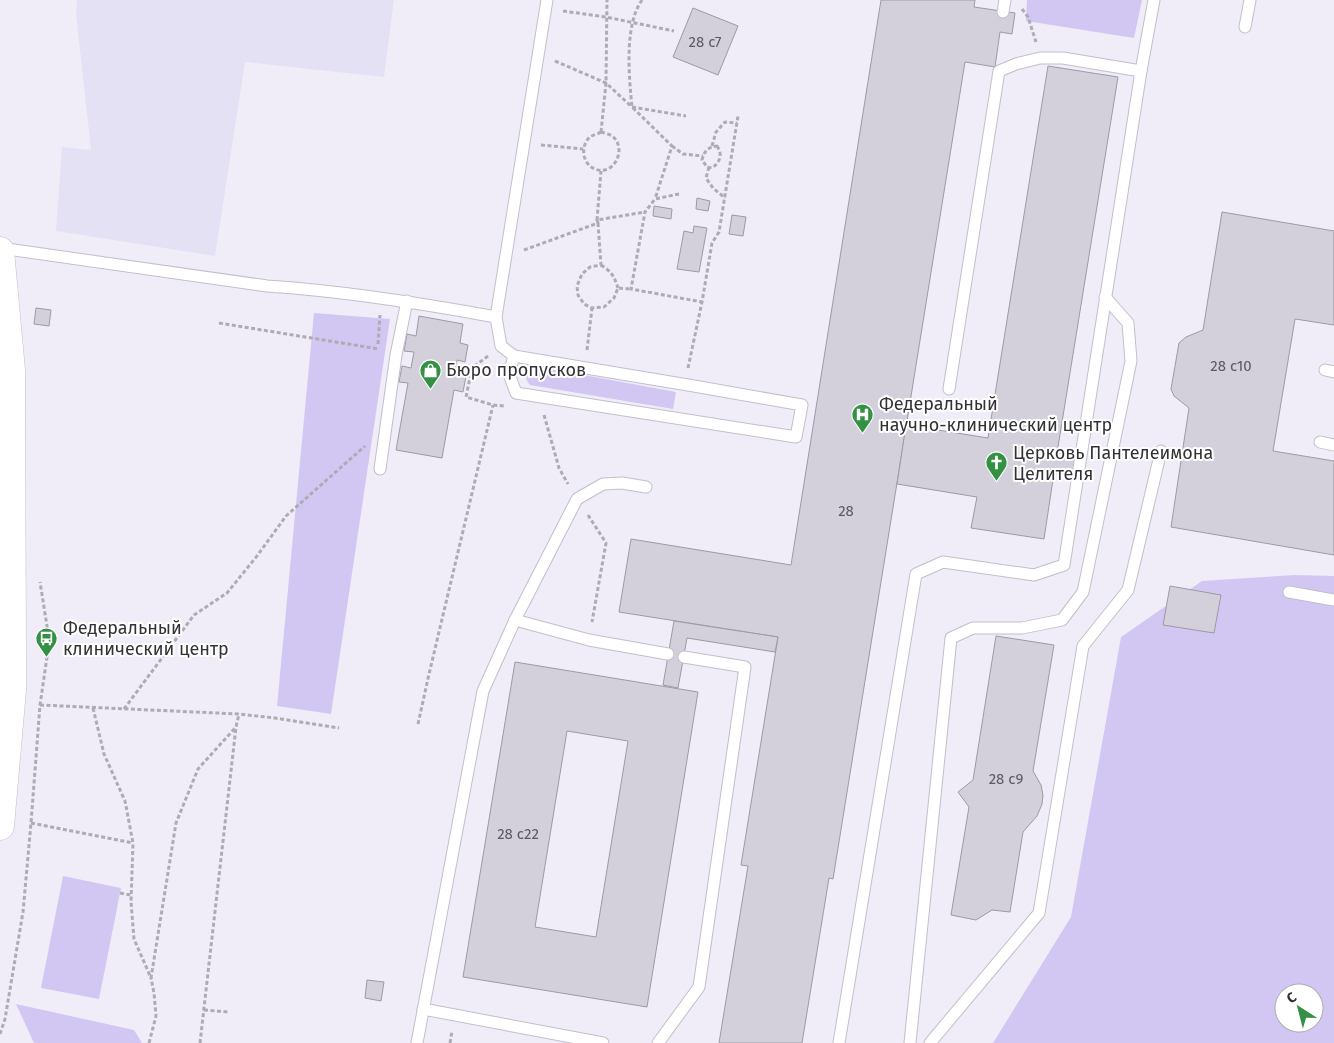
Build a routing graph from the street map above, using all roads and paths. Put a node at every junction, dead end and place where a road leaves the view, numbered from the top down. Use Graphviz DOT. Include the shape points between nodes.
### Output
graph roads {
  1 [pos="547,0"];
  2 [pos="607,0"];
  3 [pos="642,0"];
  4 [pos="1154,0"];
  5 [pos="1250,0"];
  6 [pos="560,5"];
  7 [pos="1020,6"];
  8 [pos="606,17"];
  9 [pos="632,22"];
  10 [pos="1246,27"];
  11 [pos="674,31"];
  12 [pos="1040,58"];
  13 [pos="551,69"];
  14 [pos="1141,71"];
  15 [pos="606,83"];
  16 [pos="632,107"];
  17 [pos="686,116"];
  18 [pos="738,116"];
  19 [pos="737,123"];
  20 [pos="601,132"];
  21 [pos="672,146"];
  22 [pos="712,146"];
  23 [pos="583,149"];
  24 [pos="538,154"];
  25 [pos="703,156"];
  26 [pos="709,168"];
  27 [pos="600,171"];
  28 [pos="679,194"];
  29 [pos="655,199"];
  30 [pos="725,199"];
  31 [pos="645,212"];
  32 [pos="597,221"];
  33 [pos="525,240"];
  34 [pos="0,248"];
  35 [pos="0,252"];
  36 [pos="602,265"];
  37 [pos="618,288"];
  38 [pos="631,289"];
  39 [pos="1105,298"];
  40 [pos="407,301"];
  41 [pos="702,302"];
  42 [pos="592,308"];
  43 [pos="377,313"];
  44 [pos="496,316"];
  45 [pos="219,323"];
  46 [pos="377,349"];
  47 [pos="587,353"];
  48 [pos="396,355"];
  49 [pos="514,356"];
  50 [pos="456,366"];
  51 [pos="472,368"];
  52 [pos="688,371"];
  53 [pos="949,388"];
  54 [pos="493,405"];
  55 [pos="387,427"];
  56 [pos="1320,442"];
  57 [pos="1334,445"];
  58 [pos="1161,451"];
  59 [pos="380,469"];
  60 [pos="646,486"];
  61 [pos="40,580"];
  62 [pos="1288,592"];
  63 [pos="1334,600"];
  64 [pos="515,620"];
  65 [pos="668,654"];
  66 [pos="684,657"];
  67 [pos="40,705"];
  68 [pos="93,708"];
  69 [pos="124,709"];
  70 [pos="239,714"];
  71 [pos="418,724"];
  72 [pos="236,727"];
  73 [pos="339,728"];
  74 [pos="31,823"];
  75 [pos="0,826"];
  76 [pos="133,843"];
  77 [pos="120,893"];
  78 [pos="131,895"];
  79 [pos="151,978"];
  80 [pos="423,1009"];
  81 [pos="204,1010"];
  82 [pos="228,1012"];
  83 [pos="0,1034"];
  84 [pos="149,1043"];
  85 [pos="200,1043"];
  86 [pos="417,1043"];
  87 [pos="603,1043"];
  88 [pos="658,1043"];
  89 [pos="838,1043"];
  90 [pos="910,1043"];
  91 [pos="930,1043"];
  1 -- 44 [label="lane"];
  2 -- 8 [label="path"];
  3 -- 9 [label="path"];
  4 -- 14 [label="lane"];
  5 -- 10 [label="lane"];
  6 -- 8 [label="path" via="560,10"];
  7 -- 12 [label="path" via="1028,17"];
  8 -- 9 [label="path"];
  8 -- 15 [label="path"];
  9 -- 11 [label="path"];
  9 -- 16 [label="path" via="628,66"];
  12 -- 14 [label="lane" via="1063,58"];
  12 -- 53 [label="lane" via="999,71"];
  13 -- 15 [label="path" via="552,60"];
  14 -- 39 [label="lane"];
  15 -- 16 [label="path"];
  15 -- 20 [label="path"];
  16 -- 17 [label="path"];
  16 -- 21 [label="path"];
  18 -- 19 [label="path"];
  19 -- 22 [label="path" via="724,122 716,132"];
  19 -- 30 [label="path"];
  20 -- 23 [label="path" via="590,138"];
  20 -- 27 [label="path" via="618,142 620,152 610,168"];
  21 -- 25 [label="path" via="683,154"];
  21 -- 29 [label="path"];
  22 -- 25 [label="path"];
  22 -- 26 [label="path" via="720,150 720,156 717,164"];
  23 -- 24 [label="path" via="540,144"];
  23 -- 27 [label="path" via="587,164"];
  25 -- 26 [label="path" via="702,160"];
  26 -- 30 [label="path" via="706,178"];
  27 -- 32 [label="path"];
  28 -- 29 [label="path"];
  29 -- 31 [label="path"];
  30 -- 41 [label="path" via="719,232 712,243"];
  31 -- 32 [label="path"];
  31 -- 38 [label="path"];
  32 -- 33 [label="path" via="524,250"];
  32 -- 36 [label="path"];
  34 -- 40 [label="lane" via="266,286"];
  35 -- 75 [label="street" via="11,370 12,658"];
  36 -- 37 [label="path" via="614,276"];
  36 -- 42 [label="path" via="590,267 582,274 577,286 584,304"];
  37 -- 38 [label="path"];
  37 -- 42 [label="path" via="614,298 604,306"];
  38 -- 41 [label="path"];
  39 -- 89 [label="lane" via="1064,565 1034,575 942,562 916,574"];
  39 -- 90 [label="lane" via="1128,323 1131,361 1083,592 1062,620 1022,628 973,628 951,638"];
  40 -- 44 [label="lane"];
  40 -- 48 [label="lane"];
  41 -- 52 [label="path"];
  42 -- 47 [label="path"];
  43 -- 46 [label="path" via="381,316"];
  44 -- 49 [label="lane" via="501,346"];
  45 -- 46 [label="path"];
  46 -- 48 [label="path"];
  48 -- 55 [label="lane"];
  49 -- 49 [label="lane" via="509,374 516,394 796,437 802,405"];
  50 -- 51 [label="path"];
  54 -- 71 [label="path"];
  55 -- 59 [label="lane"];
  55 -- 69 [label="path" via="286,516 227,593 194,615"];
  56 -- 57 [label="lane"];
  58 -- 91 [label="lane" via="1128,590 1083,646 1039,913"];
  60 -- 64 [label="lane" via="603,484 577,498"];
  61 -- 67 [label="path" via="47,626 47,657"];
  62 -- 63 [label="lane"];
  64 -- 65 [label="lane" via="589,640"];
  64 -- 80 [label="lane" via="484,691"];
  66 -- 88 [label="lane" via="745,667 699,987"];
  67 -- 68 [label="path"];
  67 -- 74 [label="path"];
  68 -- 69 [label="path"];
  68 -- 76 [label="path" via="104,754 125,801"];
  69 -- 70 [label="path"];
  70 -- 72 [label="path"];
  70 -- 73 [label="path"];
  72 -- 79 [label="path" via="198,769 176,823"];
  72 -- 81 [label="path"];
  74 -- 76 [label="path"];
  74 -- 83 [label="path" via="23,912"];
  76 -- 78 [label="path"];
  77 -- 78 [label="path"];
  78 -- 79 [label="path" via="134,939"];
  79 -- 84 [label="path" via="156,1016"];
  80 -- 86 [label="lane"];
  80 -- 87 [label="lane"];
  81 -- 82 [label="path"];
  81 -- 85 [label="path"];
}
